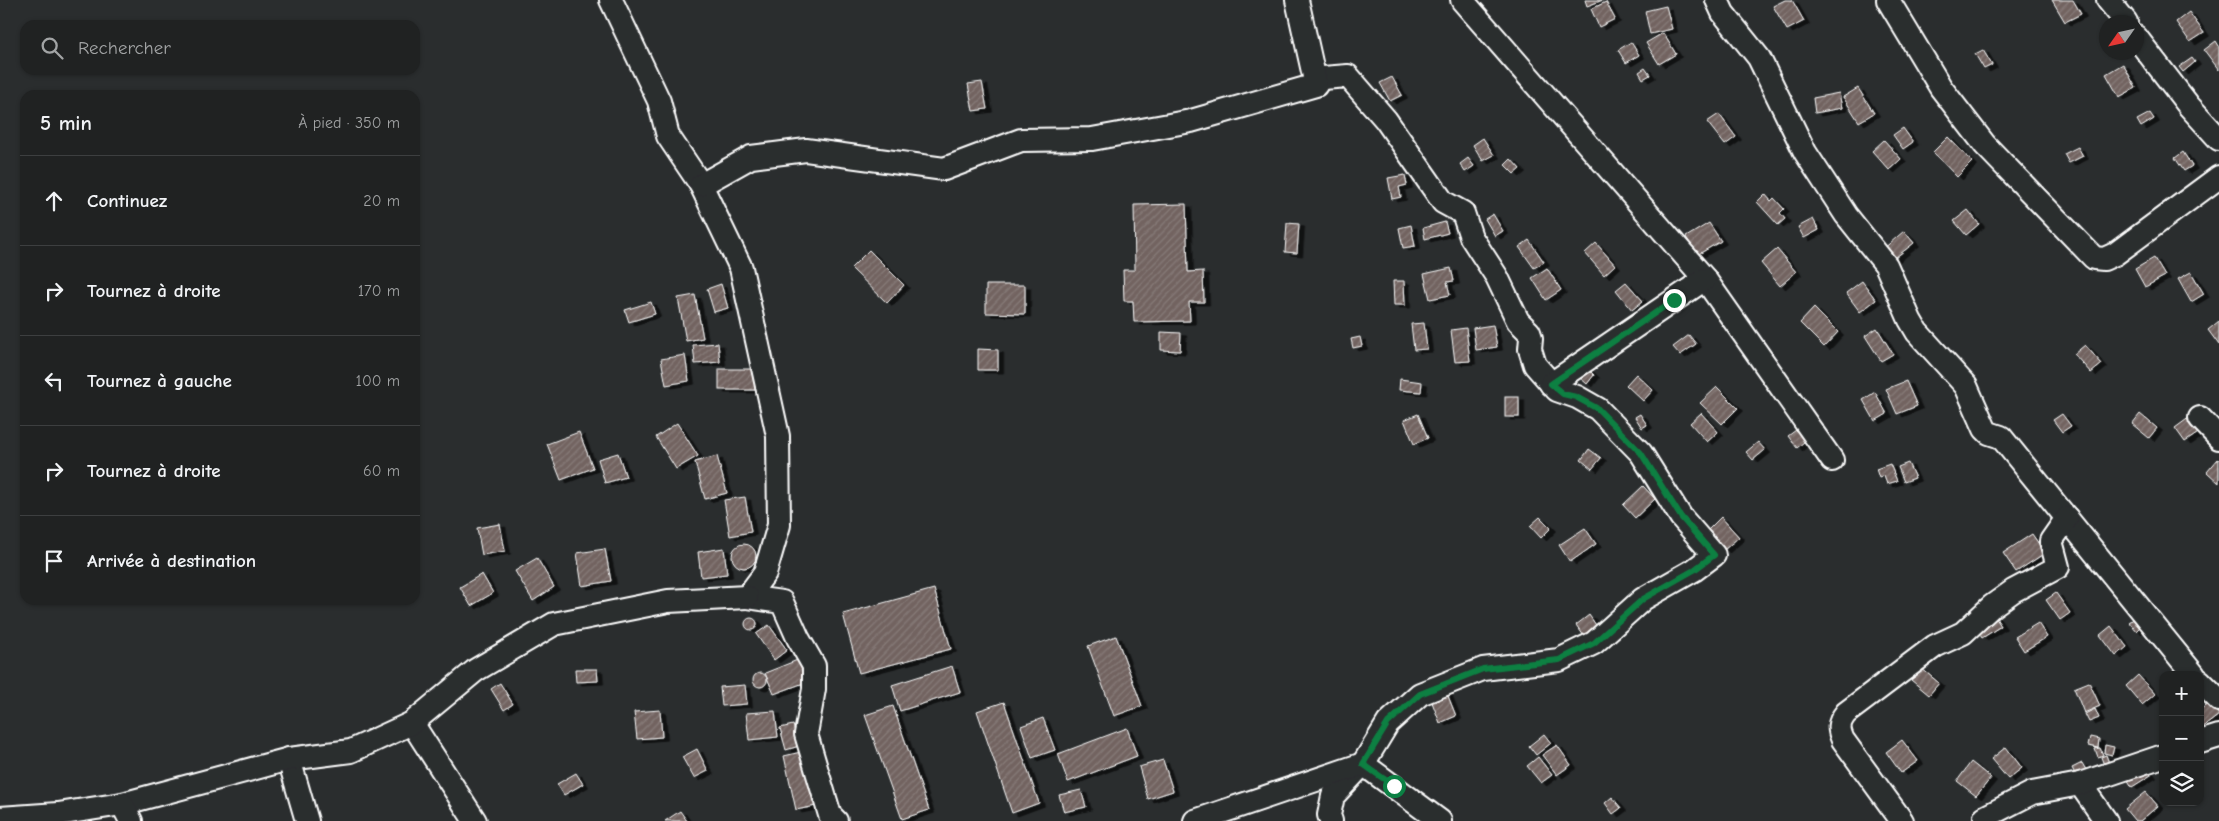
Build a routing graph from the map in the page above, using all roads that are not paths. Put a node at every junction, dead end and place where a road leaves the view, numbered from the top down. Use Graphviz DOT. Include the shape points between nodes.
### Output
graph roads {
  1 [pos="611,0"];
  2 [pos="1297,0"];
  3 [pos="1462,0"];
  4 [pos="1716,0"];
  5 [pos="1888,0"];
  6 [pos="2108,0"];
  7 [pos="2120,15"];
  8 [pos="2144,47"];
  9 [pos="1316,82"];
  10 [pos="2219,140"];
  11 [pos="2219,177"];
  12 [pos="701,185"];
  13 [pos="1705,279"];
  14 [pos="1551,384"];
  15 [pos="2200,418"];
  16 [pos="2219,438"];
  17 [pos="1832,460"];
  18 [pos="2067,518"];
  19 [pos="747,597"];
  20 [pos="2191,671"];
  21 [pos="2204,685"];
  22 [pos="2219,700"];
  23 [pos="412,723"];
  24 [pos="2219,736"];
  25 [pos="2204,741"];
  26 [pos="2159,757"];
  27 [pos="289,759"];
  28 [pos="1363,764"];
  29 [pos="2080,784"];
  30 [pos="126,813"];
  31 [pos="1985,817"];
  32 [pos="0,818"];
  33 [pos="307,821"];
  34 [pos="475,821"];
  35 [pos="836,821"];
  36 [pos="1195,821"];
  37 [pos="1331,821"];
  38 [pos="1440,821"];
  39 [pos="1902,821"];
  40 [pos="2106,821"];
  1 -- 12 [label="street" via="659,101 668,136"];
  2 -- 9 [label="street"];
  3 -- 13 [label="street"];
  4 -- 18 [label="street" via="1759,58 1805,152 1846,214 1886,264 1917,332 1966,386 1985,429 2001,437"];
  5 -- 11 [label="street" via="1941,88 1985,145 2094,258 2104,260 2115,254"];
  6 -- 7 [label="street"];
  8 -- 10 [label="street"];
  9 -- 12 [label="street" via="1316,85 1191,121 1092,139 1021,140 944,169 806,150 751,157"];
  9 -- 14 [label="street" via="1323,78 1348,76 1386,120 1440,198 1463,213 1471,237 1497,277 1518,321 1529,332 1532,357"];
  12 -- 19 [label="street" via="741,268 778,436 779,525 765,573"];
  13 -- 14 [label="street"];
  13 -- 17 [label="street"];
  14 -- 28 [label="street" via="1563,394 1598,409 1623,434 1641,453 1681,517 1714,555 1643,599 1594,643 1559,660 1483,669 1420,694 1388,723"];
  15 -- 16 [label="street"];
  18 -- 20 [label="street"];
  18 -- 39 [label="street" via="2051,541 2058,568 2013,591 1962,633 1935,646 1840,720 1838,730 1843,740"];
  19 -- 23 [label="street" via="668,601 554,624 476,670"];
  19 -- 35 [label="street" via="782,602 814,666 814,688 806,734 830,815"];
  21 -- 22 [label="street"];
  23 -- 27 [label="street" via="351,751"];
  23 -- 34 [label="street"];
  24 -- 25 [label="street"];
  26 -- 29 [label="street"];
  27 -- 30 [label="street"];
  27 -- 33 [label="street"];
  28 -- 36 [label="street"];
  28 -- 37 [label="street" via="1333,796"];
  28 -- 38 [label="street"];
  29 -- 31 [label="street" via="2032,793"];
  29 -- 40 [label="street"];
  30 -- 32 [label="street"];
}
